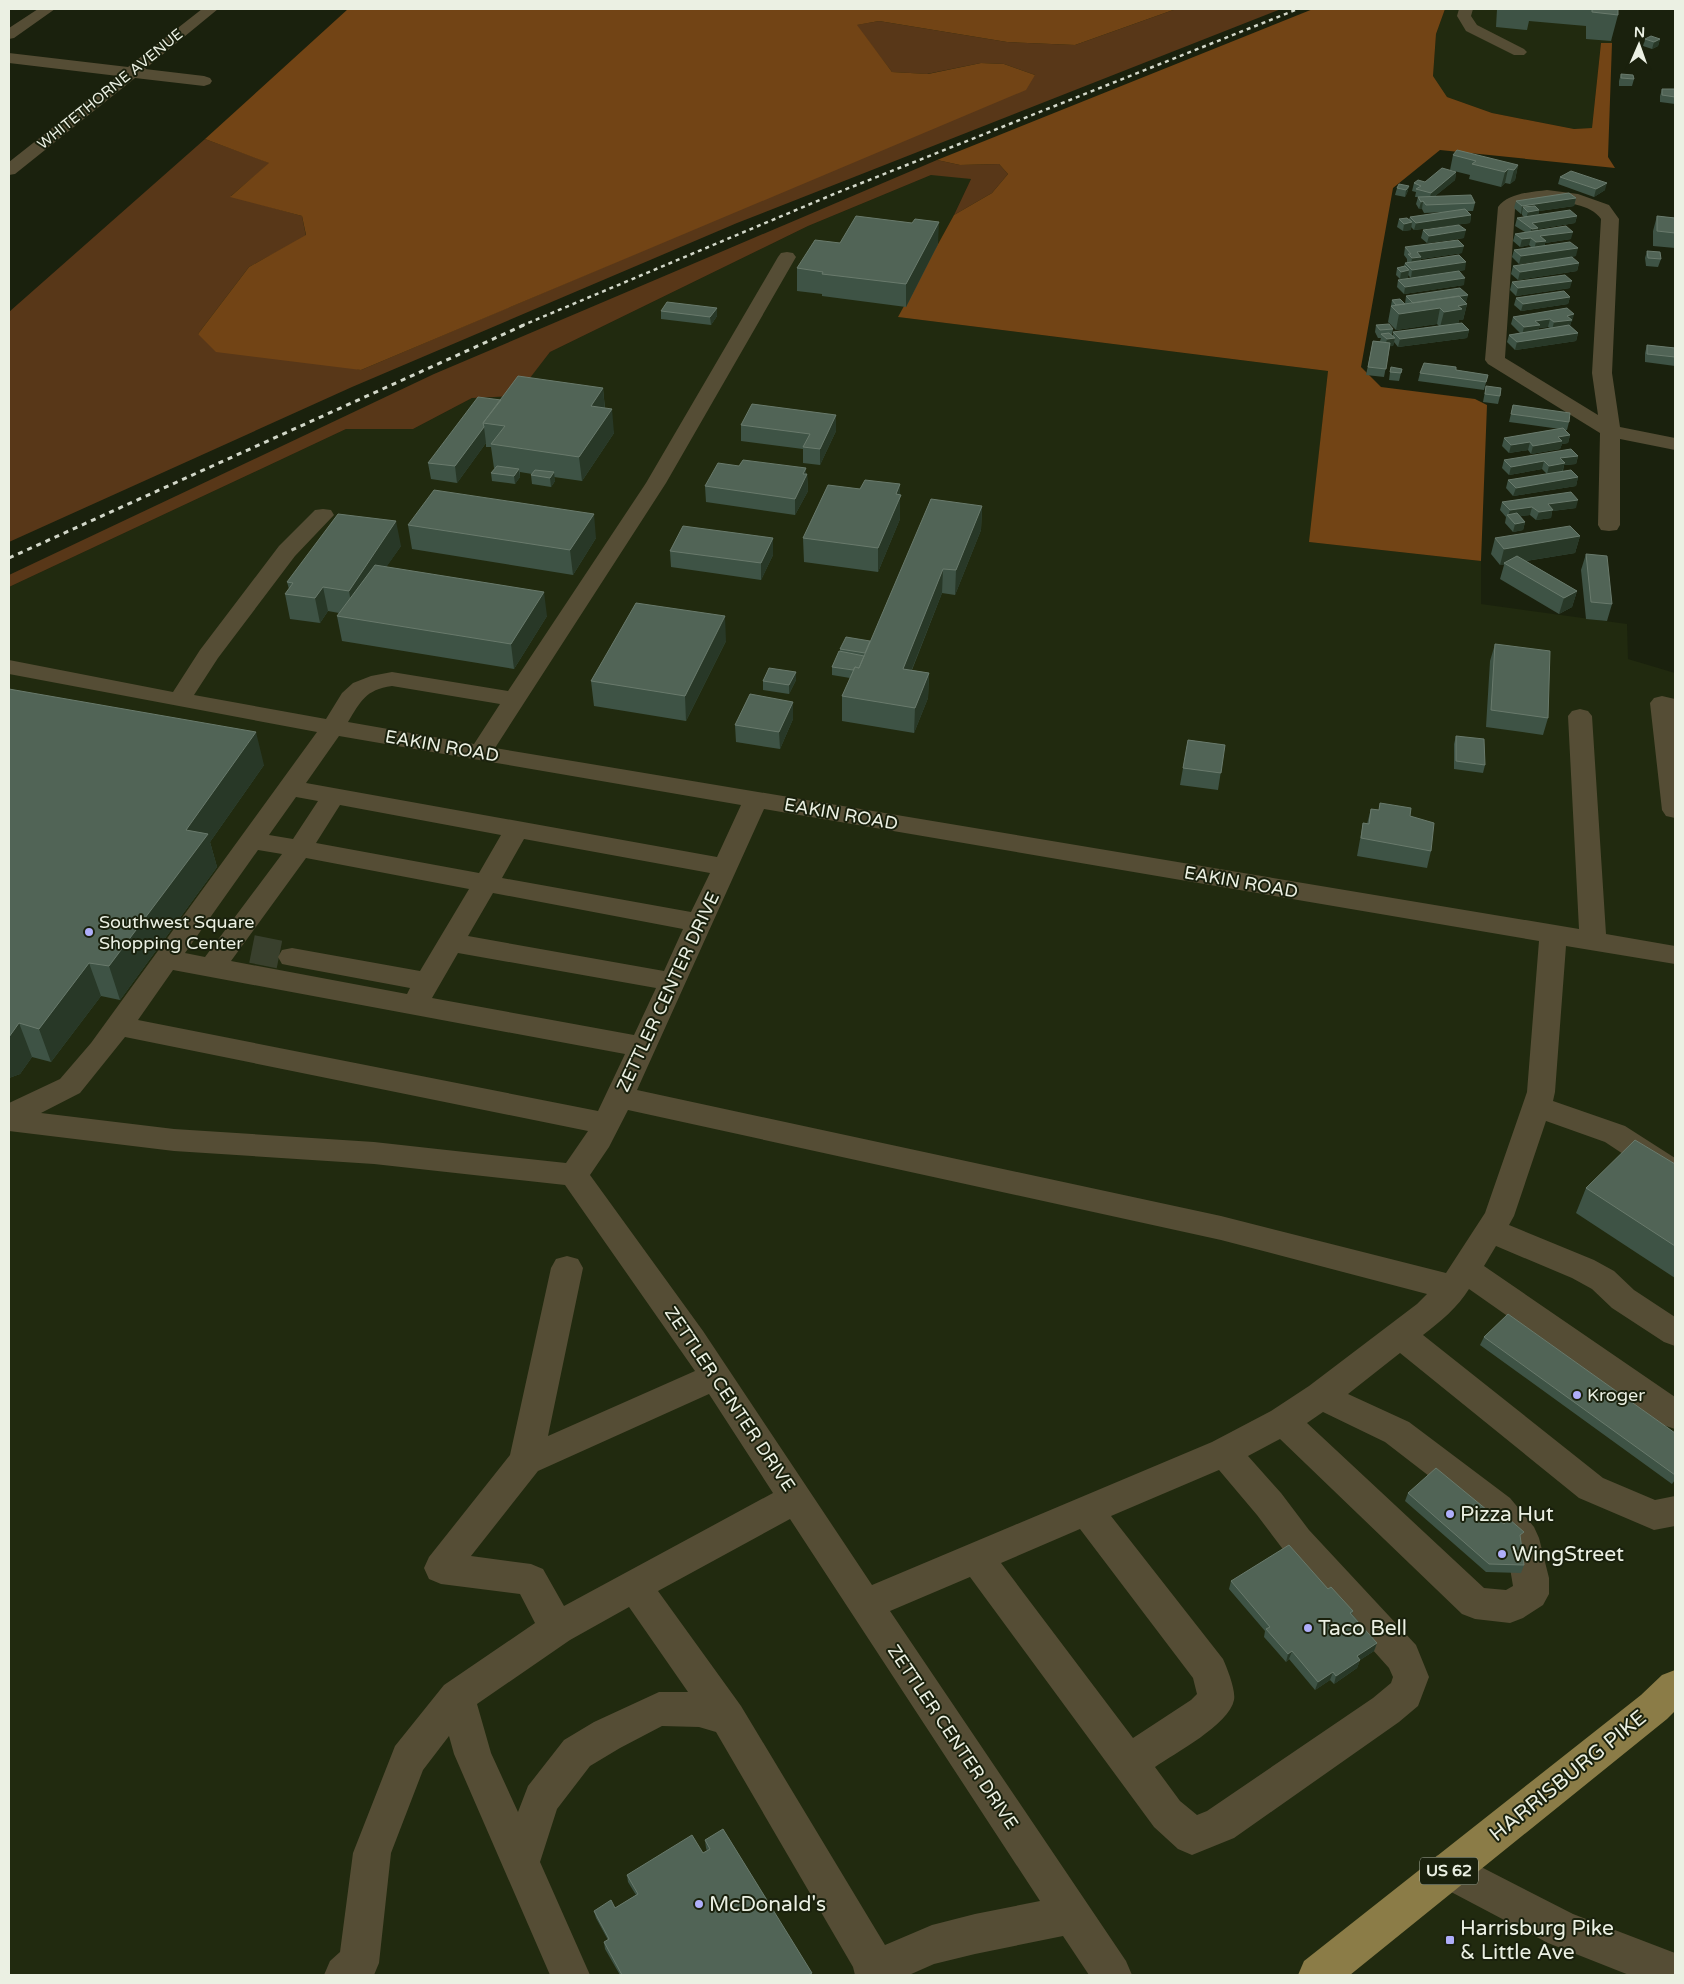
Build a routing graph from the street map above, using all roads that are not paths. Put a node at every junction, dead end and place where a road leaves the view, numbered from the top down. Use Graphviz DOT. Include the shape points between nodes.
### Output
graph roads {
  1 [pos="48,9"];
  2 [pos="211,9"];
  3 [pos="1466,9"];
  4 [pos="9,35"];
  5 [pos="1519,52"];
  6 [pos="9,58"];
  7 [pos="132,71"];
  8 [pos="204,81"];
  9 [pos="9,170"];
  10 [pos="787,257"];
  11 [pos="1610,431"];
  12 [pos="1675,444"];
  13 [pos="323,515"];
  14 [pos="1609,525"];
  15 [pos="9,667"];
  16 [pos="179,700"];
  17 [pos="516,700"];
  18 [pos="1675,706"];
  19 [pos="1580,716"];
  20 [pos="334,726"];
  21 [pos="480,753"];
  22 [pos="1672,759"];
  23 [pos="289,788"];
  24 [pos="334,796"];
  25 [pos="756,800"];
  26 [pos="1675,810"];
  27 [pos="517,830"];
  28 [pos="252,840"];
  29 [pos="299,849"];
  30 [pos="725,867"];
  31 [pos="484,884"];
  32 [pos="699,923"];
  33 [pos="1553,935"];
  34 [pos="1593,941"];
  35 [pos="450,942"];
  36 [pos="1675,955"];
  37 [pos="292,957"];
  38 [pos="167,959"];
  39 [pos="212,967"];
  40 [pos="673,982"];
  41 [pos="421,993"];
  42 [pos="118,1026"];
  43 [pos="642,1047"];
  44 [pos="620,1097"];
  45 [pos="1536,1106"];
  46 [pos="9,1116"];
  47 [pos="9,1120"];
  48 [pos="607,1124"];
  49 [pos="1675,1172"];
  50 [pos="574,1175"];
  51 [pos="1490,1230"];
  52 [pos="567,1268"];
  53 [pos="1458,1279"];
  54 [pos="1675,1333"];
  55 [pos="1400,1335"];
  56 [pos="716,1376"];
  57 [pos="1321,1396"];
  58 [pos="1675,1415"];
  59 [pos="1283,1421"];
  60 [pos="1224,1452"];
  61 [pos="526,1461"];
  62 [pos="796,1498"];
  63 [pos="1086,1511"];
  64 [pos="1675,1512"];
  65 [pos="976,1557"];
  66 [pos="635,1587"];
  67 [pos="865,1605"];
  68 [pos="557,1628"];
  69 [pos="1675,1687"];
  70 [pos="456,1697"];
  71 [pos="728,1718"];
  72 [pos="1129,1763"];
  73 [pos="521,1862"];
  74 [pos="1450,1870"];
  75 [pos="1072,1915"];
  76 [pos="356,1971"];
  77 [pos="875,1973"];
  78 [pos="1675,1973"];
  79 [pos="570,1975"];
  80 [pos="1112,1975"];
  81 [pos="1318,1975"];
  1 -- 4 [label="street"];
  2 -- 7 [label="street, WHITETHORNE AVENUE"];
  3 -- 5 [label="street" via="1464,16 1471,28"];
  6 -- 7 [label="street"];
  7 -- 8 [label="street"];
  7 -- 9 [label="street, WHITETHORNE AVENUE"];
  10 -- 17 [label="street" via="656,483"];
  11 -- 11 [label="street" via="1495,360 1507,207 1523,198 1548,195 1572,198 1603,209 1610,219 1602,373"];
  11 -- 12 [label="street"];
  11 -- 14 [label="street"];
  13 -- 16 [label="street" via="287,551 208,655"];
  15 -- 16 [label="street, EAKIN ROAD"];
  16 -- 20 [label="street, EAKIN ROAD"];
  17 -- 20 [label="street" via="392,679 376,681 357,689"];
  17 -- 21 [label="street"];
  18 -- 22 [label="street" via="1662,703"];
  19 -- 34 [label="street"];
  20 -- 21 [label="street, EAKIN ROAD"];
  20 -- 23 [label="street"];
  21 -- 25 [label="street, EAKIN ROAD"];
  22 -- 26 [label="street"];
  23 -- 24 [label="street"];
  23 -- 28 [label="street"];
  24 -- 27 [label="street"];
  24 -- 29 [label="street"];
  25 -- 30 [label="street, ZETTLER CENTER DRIVE"];
  25 -- 33 [label="street, EAKIN ROAD"];
  27 -- 30 [label="street"];
  27 -- 31 [label="street"];
  28 -- 29 [label="street"];
  28 -- 38 [label="street"];
  29 -- 31 [label="street"];
  29 -- 39 [label="street" via="240,947"];
  30 -- 32 [label="street, ZETTLER CENTER DRIVE"];
  31 -- 32 [label="street"];
  31 -- 35 [label="street"];
  32 -- 40 [label="street, ZETTLER CENTER DRIVE"];
  33 -- 34 [label="street, EAKIN ROAD"];
  33 -- 45 [label="street" via="1540,1092"];
  34 -- 36 [label="street, EAKIN ROAD"];
  35 -- 40 [label="street"];
  35 -- 41 [label="street"];
  37 -- 41 [label="street"];
  38 -- 39 [label="street"];
  38 -- 42 [label="street"];
  39 -- 41 [label="street"];
  40 -- 43 [label="street, ZETTLER CENTER DRIVE"];
  41 -- 43 [label="street"];
  42 -- 46 [label="street" via="70,1086"];
  42 -- 48 [label="street"];
  43 -- 44 [label="street, ZETTLER CENTER DRIVE"];
  44 -- 48 [label="street, ZETTLER CENTER DRIVE"];
  44 -- 53 [label="street"];
  45 -- 49 [label="street" via="1615,1134"];
  45 -- 51 [label="street" via="1499,1216"];
  47 -- 50 [label="street" via="174,1140 374,1153"];
  48 -- 50 [label="street, ZETTLER CENTER DRIVE"];
  50 -- 56 [label="street, ZETTLER CENTER DRIVE"];
  51 -- 53 [label="street"];
  51 -- 54 [label="street" via="1603,1280 1623,1299"];
  52 -- 61 [label="street"];
  53 -- 55 [label="street" via="1428,1313"];
  53 -- 58 [label="street"];
  55 -- 57 [label="street"];
  55 -- 64 [label="street" via="1591,1488 1654,1515"];
  56 -- 61 [label="street"];
  56 -- 62 [label="street, ZETTLER CENTER DRIVE"];
  57 -- 59 [label="street"];
  57 -- 59 [label="street" via="1397,1432 1498,1509 1522,1538 1531,1578 1531,1594 1510,1607 1475,1603"];
  59 -- 60 [label="street"];
  60 -- 63 [label="street"];
  60 -- 72 [label="street" via="1297,1541 1403,1657 1411,1677 1405,1694 1386,1710 1220,1825 1192,1836 1168,1814"];
  61 -- 68 [label="street" via="441,1568 531,1580"];
  62 -- 66 [label="street"];
  62 -- 67 [label="street, ZETTLER CENTER DRIVE"];
  63 -- 65 [label="street"];
  63 -- 72 [label="street" via="1210,1671 1216,1699 1204,1712"];
  65 -- 67 [label="street"];
  65 -- 72 [label="street"];
  66 -- 68 [label="street"];
  66 -- 71 [label="street"];
  67 -- 75 [label="street, ZETTLER CENTER DRIVE"];
  68 -- 70 [label="street"];
  69 -- 74 [label="main road, HARRISBURG PIKE / US 62"];
  70 -- 73 [label="street" via="473,1754"];
  70 -- 76 [label="street" via="408,1759 372,1853"];
  71 -- 73 [label="street" via="699,1710 660,1709 577,1753 541,1799"];
  71 -- 77 [label="street" via="872,1961"];
  73 -- 79 [label="street"];
  74 -- 78 [label="street" via="1562,1929"];
  74 -- 81 [label="main road, HARRISBURG PIKE / US 62"];
  75 -- 77 [label="street" via="932,1945"];
  75 -- 80 [label="street, ZETTLER CENTER DRIVE"];
}
